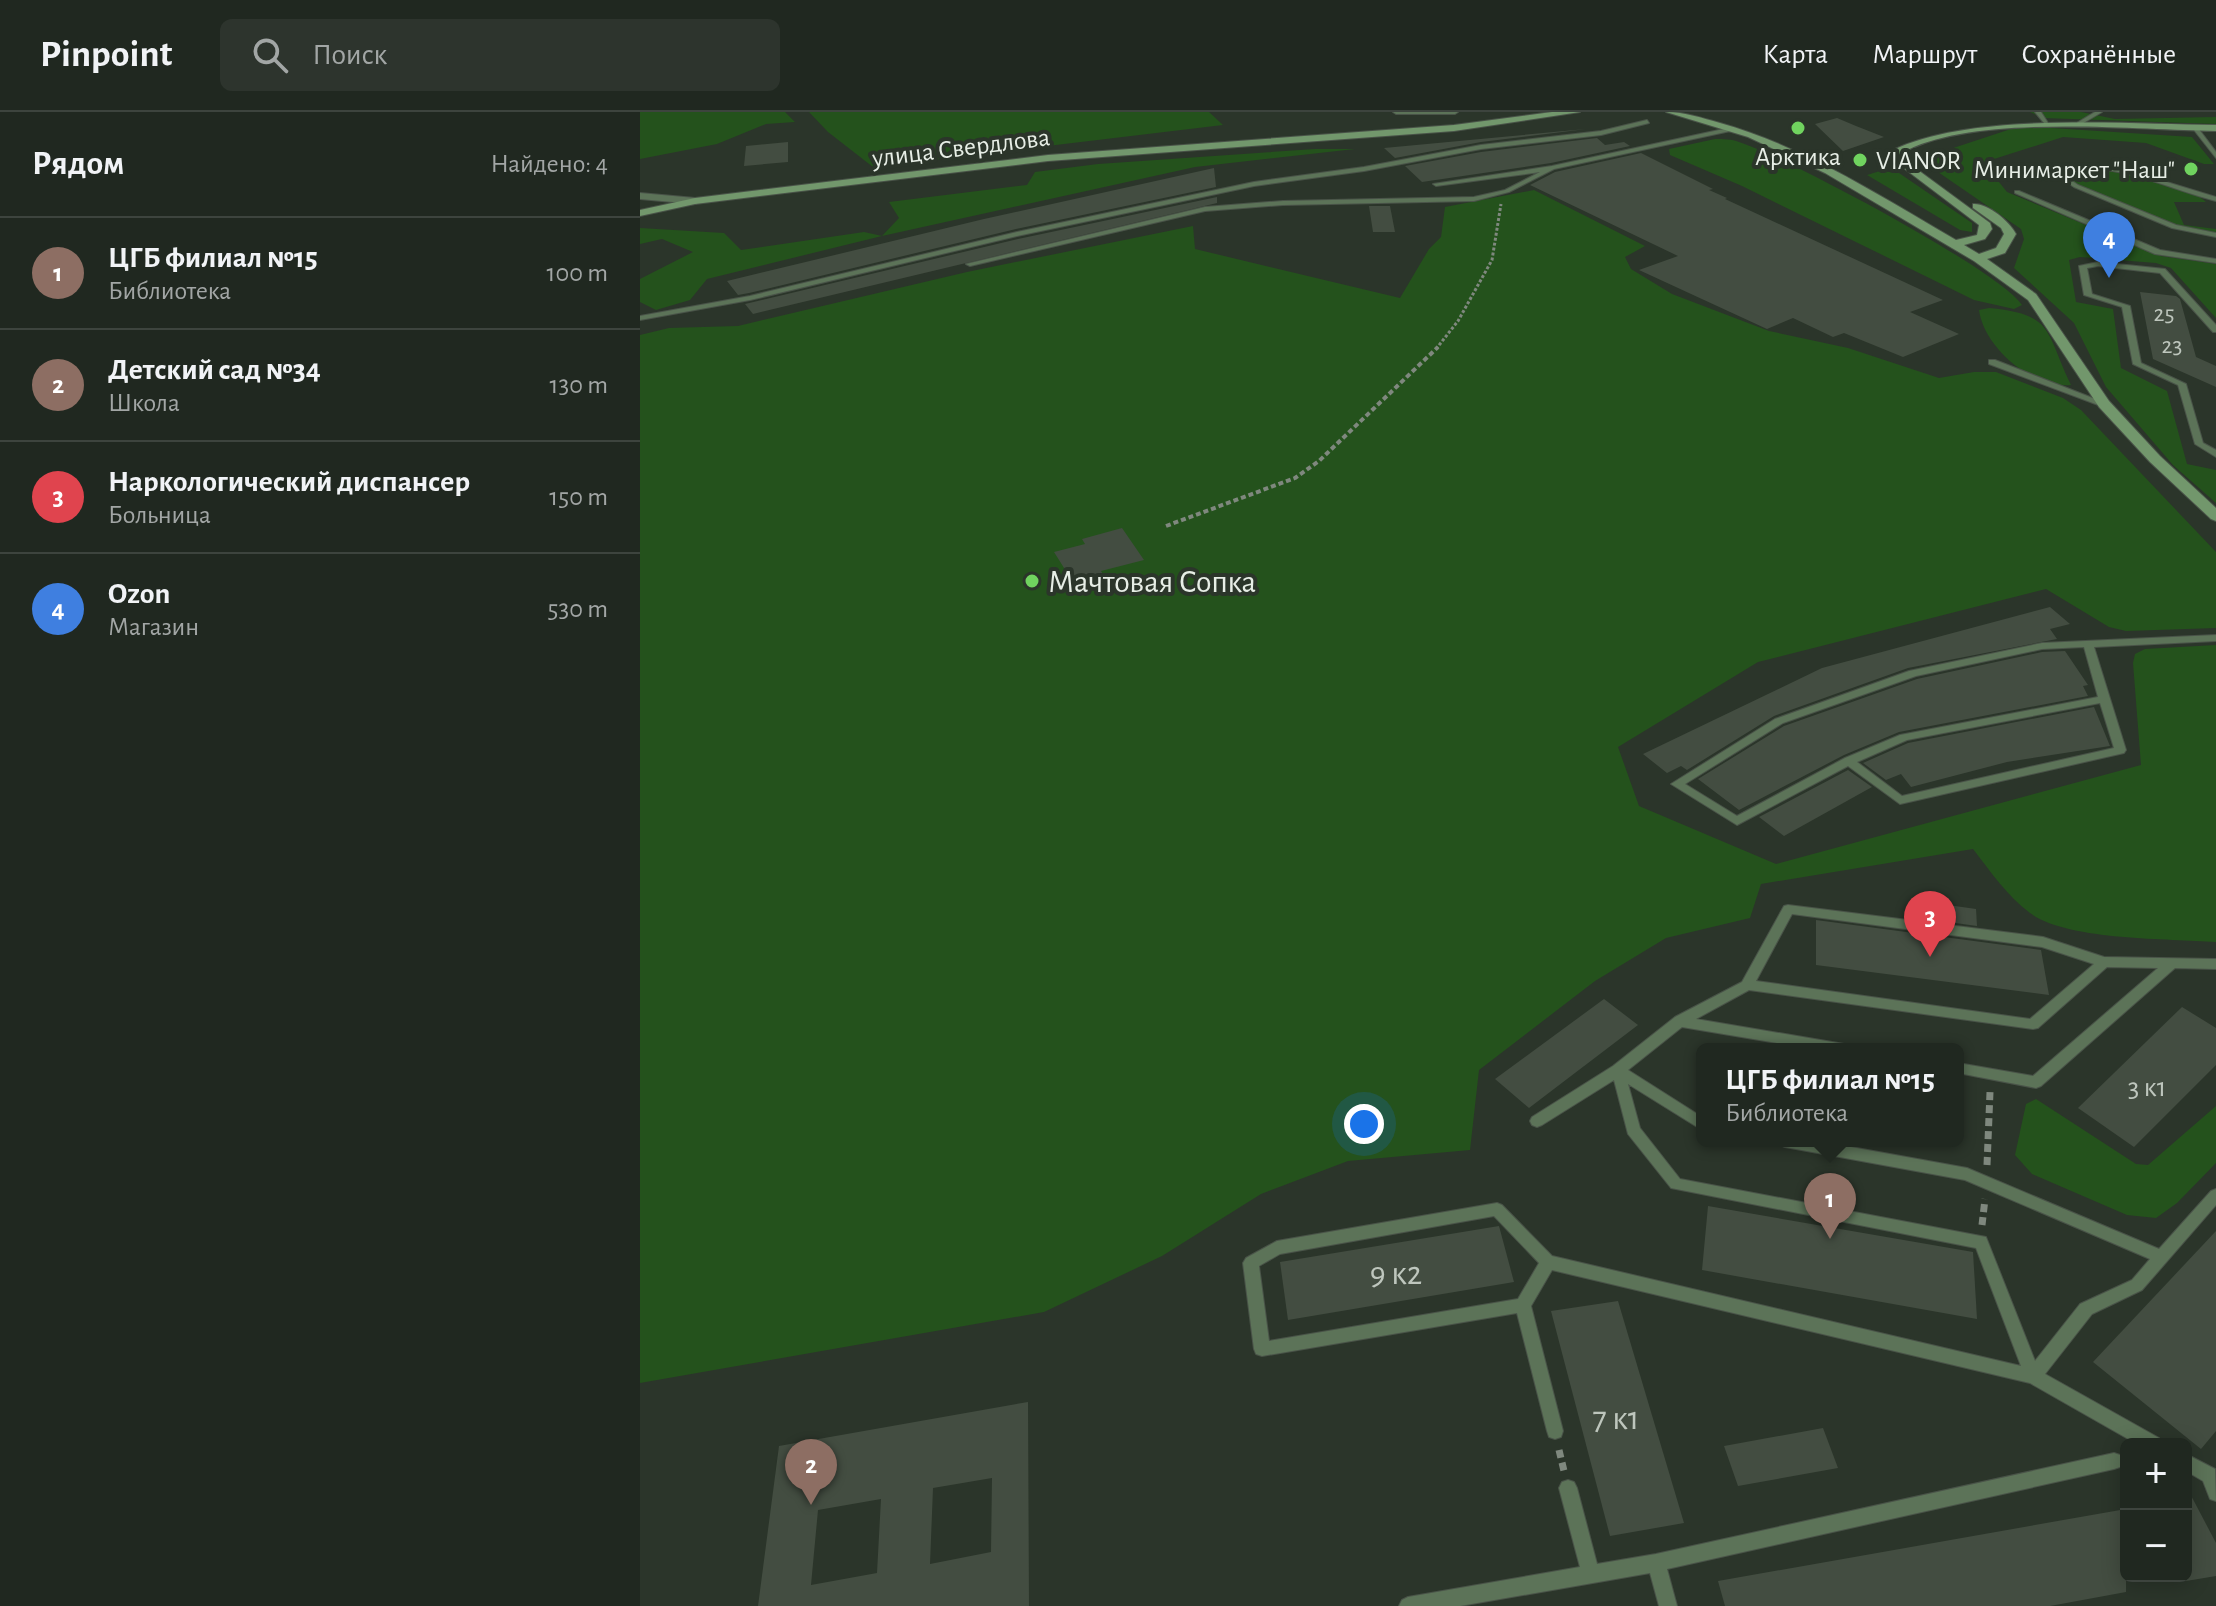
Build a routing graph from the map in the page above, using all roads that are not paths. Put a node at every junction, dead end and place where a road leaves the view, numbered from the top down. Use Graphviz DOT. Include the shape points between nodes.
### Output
graph roads {
  1 [pos="1396,112"];
  2 [pos="1423,112"];
  3 [pos="1455,112"];
  4 [pos="1575,112"];
  5 [pos="1671,112"];
  6 [pos="1682,112"];
  7 [pos="2038,112"];
  8 [pos="2099,112"];
  9 [pos="1700,120"];
  10 [pos="1647,122"];
  11 [pos="2046,122"];
  12 [pos="2078,124"];
  13 [pos="2216,128"];
  14 [pos="1733,129"];
  15 [pos="2196,129"];
  16 [pos="1959,130"];
  17 [pos="2216,156"];
  18 [pos="1552,168"];
  19 [pos="1436,184"];
  20 [pos="2017,192"];
  21 [pos="640,196"];
  22 [pos="695,201"];
  23 [pos="2215,201"];
  24 [pos="640,213"];
  25 [pos="2216,235"];
  26 [pos="1955,244"];
  27 [pos="1978,258"];
  28 [pos="2216,261"];
  29 [pos="970,264"];
  30 [pos="640,318"];
  31 [pos="2212,320"];
  32 [pos="2216,330"];
  33 [pos="1992,362"];
  34 [pos="2104,404"];
  35 [pos="2216,454"];
  36 [pos="2216,516"];
  37 [pos="2216,638"];
  38 [pos="2088,644"];
  39 [pos="2104,699"];
  40 [pos="1849,761"];
  41 [pos="2104,962"];
  42 [pos="2171,964"];
  43 [pos="2216,964"];
  44 [pos="1747,985"];
  45 [pos="1680,1021"];
  46 [pos="1809,1043"];
  47 [pos="1964,1069"];
  48 [pos="1618,1070"];
  49 [pos="1696,1120"];
  50 [pos="1537,1121"];
  51 [pos="1818,1147"];
  52 [pos="2216,1195"];
  53 [pos="2161,1257"];
  54 [pos="1548,1262"];
  55 [pos="1523,1305"];
  56 [pos="2033,1376"];
  57 [pos="1555,1431"];
  58 [pos="2142,1438"];
  59 [pos="2114,1461"];
  60 [pos="2192,1465"];
  61 [pos="1568,1488"];
  62 [pos="2216,1493"];
  63 [pos="1656,1563"];
  64 [pos="1591,1574"];
  65 [pos="1408,1606"];
  66 [pos="1668,1606"];
  1 -- 2 [label="lane"];
  2 -- 3 [label="lane"];
  4 -- 22 [label="street, улица Свердлова" via="1454,128 1048,158"];
  5 -- 9 [label="street"];
  6 -- 9 [label="street"];
  7 -- 11 [label="lane"];
  8 -- 12 [label="lane"];
  9 -- 14 [label="street"];
  10 -- 30 [label="lane" via="1254,184"];
  11 -- 12 [label="street"];
  11 -- 16 [label="street"];
  12 -- 15 [label="street"];
  13 -- 15 [label="street"];
  14 -- 18 [label="lane"];
  14 -- 26 [label="street" via="1829,171"];
  15 -- 17 [label="lane"];
  16 -- 26 [label="street" via="1912,139 1896,156 1984,223 1981,237"];
  16 -- 27 [label="street" via="1913,155 1922,168 2009,229 2001,250"];
  18 -- 19 [label="lane"];
  18 -- 29 [label="lane" via="1507,191 1474,199 1205,209"];
  20 -- 28 [label="lane" via="2158,252"];
  21 -- 22 [label="street"];
  22 -- 24 [label="street, улица Свердлова"];
  23 -- 25 [label="lane" via="2133,174 2079,166 2062,172 2063,179 2076,186 2160,222"];
  26 -- 27 [label="street"];
  27 -- 34 [label="street" via="2041,308"];
  31 -- 32 [label="lane"];
  31 -- 35 [label="lane" via="2162,271 2083,266 2088,295 2126,306 2137,364 2182,384 2199,444"];
  33 -- 34 [label="lane"];
  34 -- 36 [label="street"];
  37 -- 38 [label="lane"];
  38 -- 39 [label="lane"];
  38 -- 40 [label="lane" via="2042,646 1913,673 1779,721 1677,784 1737,821"];
  39 -- 40 [label="lane" via="1904,737"];
  39 -- 40 [label="lane" via="2120,750 1900,800"];
  41 -- 42 [label="lane"];
  41 -- 44 [label="lane" via="2033,1024"];
  41 -- 44 [label="lane" via="2043,942 1788,909"];
  42 -- 43 [label="lane"];
  42 -- 47 [label="lane" via="2036,1082"];
  44 -- 45 [label="lane"];
  45 -- 46 [label="lane"];
  45 -- 48 [label="lane"];
  48 -- 49 [label="lane"];
  48 -- 50 [label="lane"];
  48 -- 56 [label="lane" via="1633,1130 1676,1184 1981,1242"];
  51 -- 53 [label="lane" via="1967,1174"];
  52 -- 53 [label="lane"];
  53 -- 56 [label="lane" via="2137,1285 2086,1309"];
  54 -- 55 [label="lane"];
  54 -- 55 [label="lane" via="1497,1209 1277,1248 1251,1263 1262,1349"];
  54 -- 56 [label="lane"];
  55 -- 57 [label="lane"];
  56 -- 58 [label="lane"];
  59 -- 63 [label="lane"];
  60 -- 62 [label="lane" via="2209,1475"];
  61 -- 64 [label="lane"];
  63 -- 64 [label="lane"];
  63 -- 66 [label="lane"];
  64 -- 65 [label="lane"];
}
